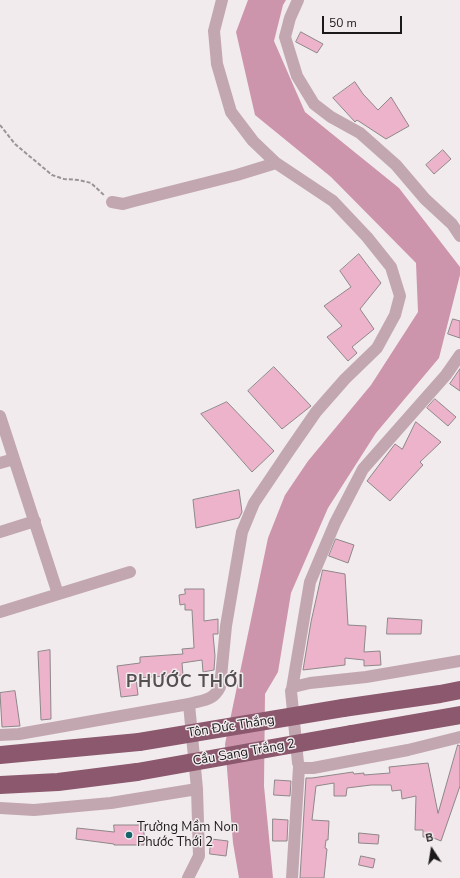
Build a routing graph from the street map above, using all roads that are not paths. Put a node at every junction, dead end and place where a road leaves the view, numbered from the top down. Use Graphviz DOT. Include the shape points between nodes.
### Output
graph roads {
  1 [pos="222,0"];
  2 [pos="298,0"];
  3 [pos="276,163"];
  4 [pos="112,202"];
  5 [pos="460,236"];
  6 [pos="460,354"];
  7 [pos="0,416"];
  8 [pos="14,459"];
  9 [pos="0,463"];
  10 [pos="34,521"];
  11 [pos="0,532"];
  12 [pos="130,572"];
  13 [pos="58,594"];
  14 [pos="0,612"];
  15 [pos="460,661"];
  16 [pos="292,689"];
  17 [pos="460,690"];
  18 [pos="190,704"];
  19 [pos="460,715"];
  20 [pos="0,735"];
  21 [pos="460,737"];
  22 [pos="0,755"];
  23 [pos="300,767"];
  24 [pos="0,785"];
  25 [pos="197,789"];
  26 [pos="0,808"];
  27 [pos="188,878"];
  28 [pos="292,878"];
  1 -- 3 [label="street" via="214,31 217,64 231,112 253,141"];
  2 -- 5 [label="street" via="290,18 286,37 298,76 314,104 360,133 396,164"];
  3 -- 4 [label="street" via="122,204"];
  3 -- 18 [label="street" via="333,201 367,237 391,267 400,296 395,315 377,348 345,378 316,412 254,503 242,532 226,626 220,687 217,695"];
  6 -- 16 [label="street" via="446,375 363,470 335,523 310,582"];
  7 -- 8 [label="street"];
  8 -- 9 [label="street"];
  8 -- 10 [label="street"];
  10 -- 11 [label="street"];
  10 -- 13 [label="street"];
  12 -- 13 [label="street"];
  13 -- 14 [label="street"];
  15 -- 16 [label="street" via="366,677 310,683"];
  16 -- 23 [label="street"];
  17 -- 22 [label="highway, Tôn Đức Thắng, bridge" via="139,742"];
  18 -- 20 [label="street" via="19,734"];
  18 -- 25 [label="street"];
  19 -- 24 [label="highway, Cầu Sang Trắng 2, bridge" via="137,772 58,782"];
  21 -- 23 [label="street" via="319,767"];
  23 -- 28 [label="street"];
  25 -- 26 [label="street" via="111,803 34,810"];
  25 -- 27 [label="street" via="199,856"];
}
